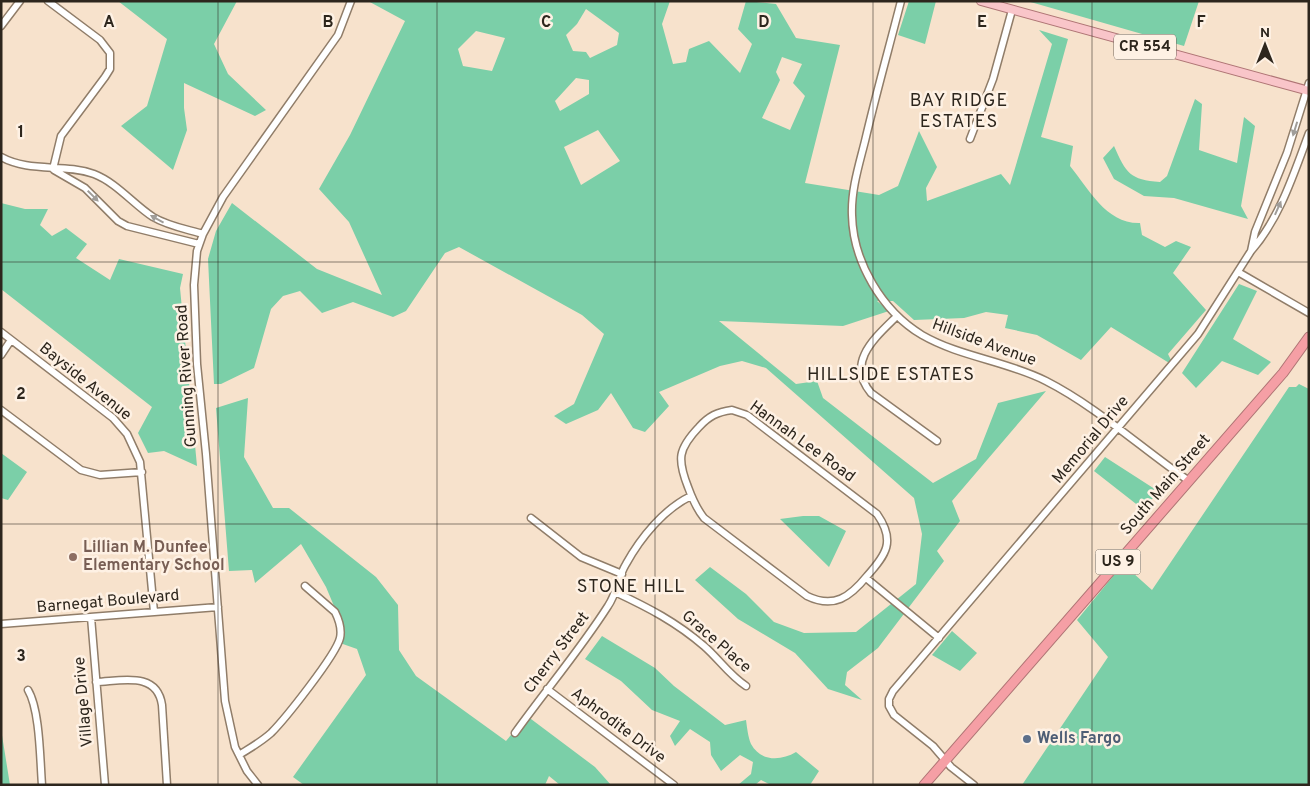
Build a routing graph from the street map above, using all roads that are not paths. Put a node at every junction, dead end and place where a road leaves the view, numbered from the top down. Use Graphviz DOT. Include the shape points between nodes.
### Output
graph roads {
  1 [pos="20,1"];
  2 [pos="48,1"];
  3 [pos="351,1"];
  4 [pos="901,1"];
  5 [pos="982,1"];
  6 [pos="1012,10"];
  7 [pos="1,26"];
  8 [pos="1308,88"];
  9 [pos="1309,133"];
  10 [pos="970,139"];
  11 [pos="1,157"];
  12 [pos="53,169"];
  13 [pos="1259,222"];
  14 [pos="1269,226"];
  15 [pos="203,234"];
  16 [pos="199,244"];
  17 [pos="1251,250"];
  18 [pos="1238,272"];
  19 [pos="1309,313"];
  20 [pos="897,316"];
  21 [pos="1,332"];
  22 [pos="1309,337"];
  23 [pos="12,340"];
  24 [pos="1,355"];
  25 [pos="1,410"];
  26 [pos="1118,429"];
  27 [pos="937,441"];
  28 [pos="142,472"];
  29 [pos="1189,481"];
  30 [pos="691,496"];
  31 [pos="531,518"];
  32 [pos="622,574"];
  33 [pos="866,578"];
  34 [pos="305,586"];
  35 [pos="615,592"];
  36 [pos="218,606"];
  37 [pos="154,612"];
  38 [pos="91,618"];
  39 [pos="1,624"];
  40 [pos="938,638"];
  41 [pos="96,682"];
  42 [pos="746,686"];
  43 [pos="547,689"];
  44 [pos="28,690"];
  45 [pos="515,734"];
  46 [pos="239,755"];
  47 [pos="945,761"];
  48 [pos="42,785"];
  49 [pos="105,785"];
  50 [pos="167,785"];
  51 [pos="258,785"];
  52 [pos="674,785"];
  53 [pos="924,785"];
  54 [pos="974,785"];
  1 -- 7 [label="street"];
  2 -- 12 [label="street" via="100,40 110,53 110,69 61,136"];
  3 -- 15 [label="street, Gunning River Road" via="331,46 223,196"];
  4 -- 20 [label="street, Hillside Avenue" via="860,162 852,216 862,264"];
  5 -- 6 [label="main road, CR 554"];
  6 -- 8 [label="main road, CR 554"];
  6 -- 10 [label="street" via="993,79"];
  8 -- 13 [label="street, Memorial Drive, one-way" via="1288,153"];
  14 -- 9 [label="street, Memorial Drive, one-way"];
  11 -- 12 [label="street"];
  15 -- 12 [label="street, one-way" via="174,227 152,217 97,175"];
  12 -- 16 [label="street, one-way" via="85,188 127,226"];
  13 -- 14 [label="street"];
  13 -- 17 [label="street, Memorial Drive"];
  14 -- 17 [label="street, Memorial Drive"];
  15 -- 16 [label="street, Gunning River Road"];
  16 -- 36 [label="street, Gunning River Road" via="194,285 197,364"];
  17 -- 18 [label="street, Memorial Drive"];
  18 -- 19 [label="street"];
  18 -- 26 [label="street, Memorial Drive" via="1198,334"];
  20 -- 26 [label="street, Hillside Avenue" via="922,335 942,344 1046,381"];
  20 -- 27 [label="street" via="868,345 862,361 865,386"];
  21 -- 23 [label="street, Bayside Avenue"];
  22 -- 29 [label="highway, South Main Street / US 9"];
  23 -- 24 [label="street"];
  23 -- 28 [label="street, Bayside Avenue" via="120,425 134,446"];
  25 -- 28 [label="street" via="81,470 100,475"];
  26 -- 29 [label="street, Hillside Avenue"];
  26 -- 40 [label="street, Memorial Drive"];
  28 -- 37 [label="street, Bayside Avenue"];
  29 -- 47 [label="highway, South Main Street / US 9"];
  30 -- 32 [label="street, Cherry Street" via="663,513"];
  30 -- 33 [label="street, Hannah Lee Road" via="704,518 816,600 842,600"];
  30 -- 33 [label="street, Hannah Lee Road" via="680,467 680,458 689,437 709,416 732,410 747,415 877,514 885,526 887,548 884,557"];
  31 -- 32 [label="street" via="581,557"];
  32 -- 35 [label="street, Cherry Street"];
  33 -- 40 [label="street"];
  34 -- 46 [label="street" via="338,617 341,630 337,647 277,726"];
  35 -- 42 [label="street, Grace Place" via="663,615 706,647 735,679"];
  35 -- 43 [label="street, Cherry Street" via="605,611"];
  36 -- 37 [label="street, Barnegat Boulevard"];
  36 -- 46 [label="street, Gunning River Road" via="228,722"];
  37 -- 38 [label="street, Barnegat Boulevard"];
  38 -- 39 [label="street, Barnegat Boulevard"];
  38 -- 41 [label="street, Village Drive"];
  40 -- 47 [label="street, Memorial Drive" via="893,691 889,706 894,715 941,752"];
  41 -- 49 [label="street, Village Drive"];
  41 -- 50 [label="street" via="141,680 153,685 162,705"];
  43 -- 45 [label="street, Cherry Street"];
  43 -- 52 [label="street, Aphrodite Drive"];
  44 -- 48 [label="street" via="34,699 36,712"];
  46 -- 51 [label="street, Gunning River Road"];
  47 -- 53 [label="highway, South Main Street / US 9"];
  47 -- 54 [label="street"];
}
